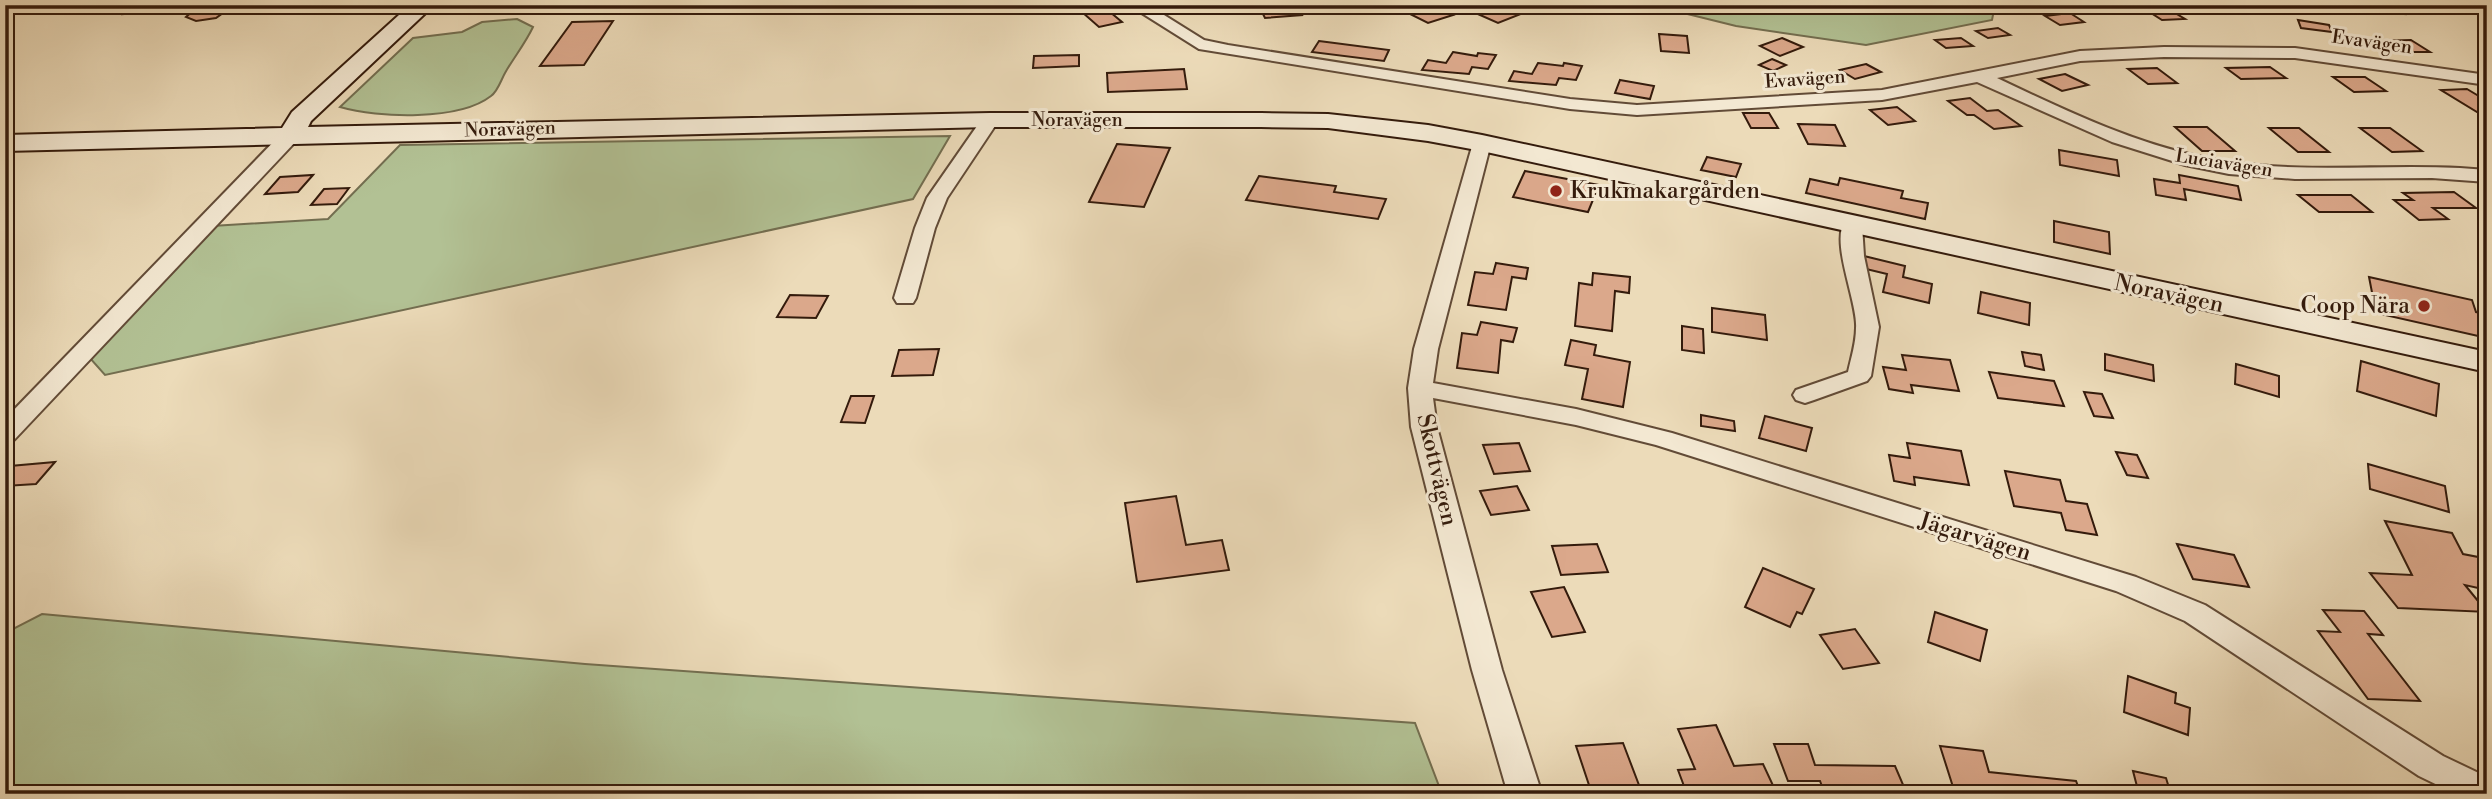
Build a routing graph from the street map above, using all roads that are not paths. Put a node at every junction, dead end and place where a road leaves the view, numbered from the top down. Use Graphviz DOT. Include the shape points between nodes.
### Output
graph roads {
  1 [pos="423,5"];
  2 [pos="1172,5"];
  3 [pos="1141,8"];
  4 [pos="1977,75"];
  5 [pos="2487,80"];
  6 [pos="990,120"];
  7 [pos="291,135"];
  8 [pos="5,143"];
  9 [pos="1482,144"];
  10 [pos="2487,176"];
  11 [pos="1852,225"];
  12 [pos="905,298"];
  13 [pos="2487,362"];
  14 [pos="1420,388"];
  15 [pos="1805,395"];
  16 [pos="5,434"];
  17 [pos="2487,793"];
  18 [pos="1525,794"];
  1 -- 7 [label="street" via="301,117"];
  2 -- 3 [label="street"];
  3 -- 4 [label="street, Evavägen" via="1199,44 1607,108 1673,109 1882,95"];
  4 -- 5 [label="street, Evavägen" via="2080,56 2255,51"];
  4 -- 10 [label="street, Luciavägen" via="2119,139 2217,165 2267,172"];
  6 -- 7 [label="street, Noravägen"];
  6 -- 9 [label="street, Noravägen" via="1328,121"];
  6 -- 12 [label="street" via="937,198"];
  7 -- 8 [label="street, Noravägen"];
  7 -- 16 [label="street"];
  9 -- 11 [label="street, Noravägen"];
  9 -- 14 [label="street, Skottvägen" via="1426,349"];
  11 -- 13 [label="street, Noravägen"];
  11 -- 15 [label="street" via="1853,256 1868,327 1859,376"];
  14 -- 17 [label="street, Jägarvägen" via="1576,417 1663,439 2126,584 2195,613 2431,766"];
  14 -- 18 [label="street, Skottvägen" via="1424,427 1487,670"];
}
